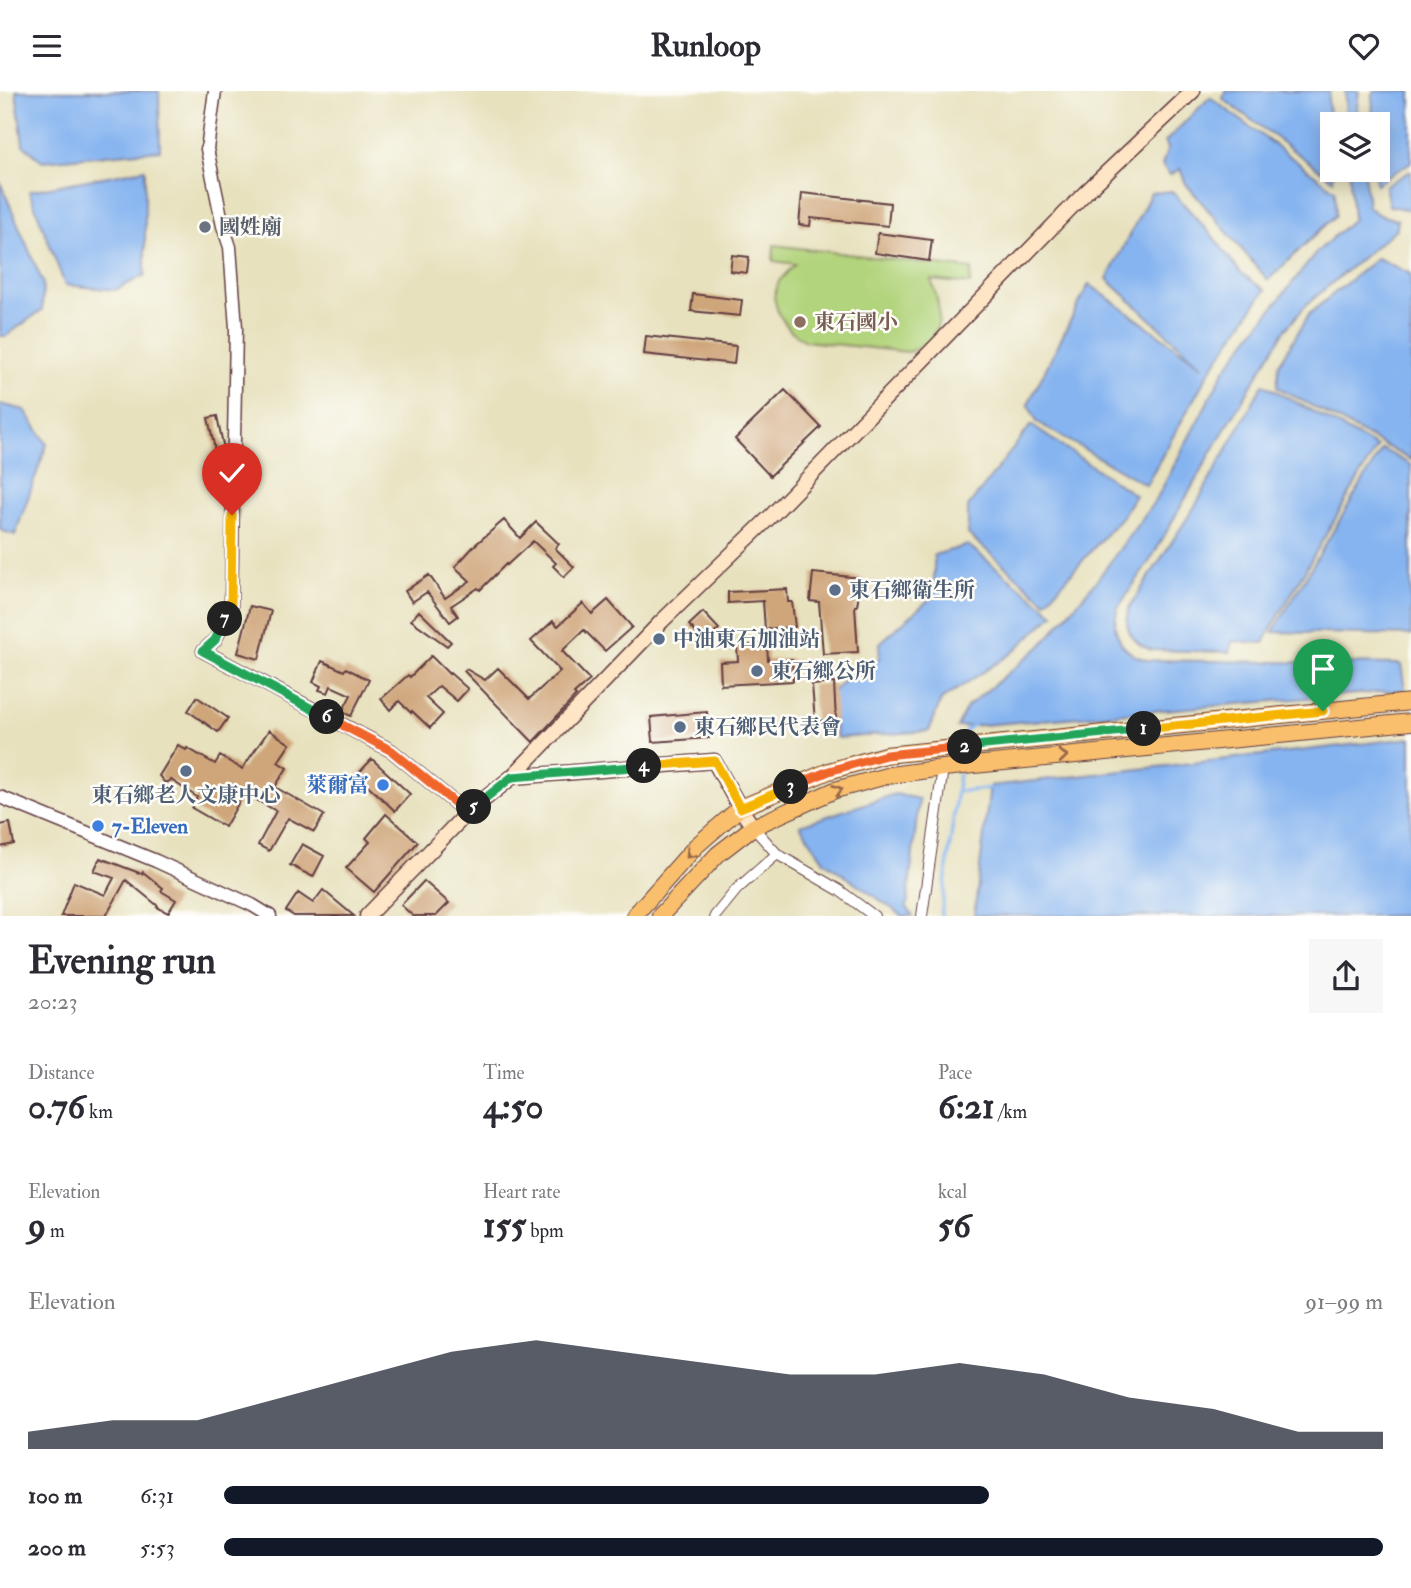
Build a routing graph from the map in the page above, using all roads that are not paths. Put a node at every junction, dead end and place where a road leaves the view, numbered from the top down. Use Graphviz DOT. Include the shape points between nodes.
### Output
graph roads {
  1 [pos="215,91"];
  2 [pos="1193,91"];
  3 [pos="1411,702"];
  4 [pos="1411,722"];
  5 [pos="943,768"];
  6 [pos="512,777"];
  7 [pos="0,797"];
  8 [pos="740,808"];
  9 [pos="467,813"];
  10 [pos="754,827"];
  11 [pos="777,854"];
  12 [pos="270,916"];
  13 [pos="367,916"];
  14 [pos="634,916"];
  15 [pos="660,916"];
  16 [pos="715,916"];
  17 [pos="874,916"];
  18 [pos="922,916"];
  1 -- 9 [label="street" via="207,149 230,247 236,328 231,608 215,640 203,651 392,751"];
  2 -- 6 [label="main road" via="1086,192"];
  3 -- 8 [label="main road" via="886,755 829,771"];
  5 -- 4 [label="main road, one-way"];
  10 -- 5 [label="main road, one-way" via="835,790 890,775"];
  5 -- 18 [label="street"];
  6 -- 8 [label="main road" via="715,761"];
  6 -- 9 [label="main road"];
  7 -- 12 [label="street" via="156,861"];
  8 -- 10 [label="main road"];
  8 -- 14 [label="main road, one-way" via="696,846"];
  9 -- 13 [label="main road"];
  10 -- 11 [label="street"];
  10 -- 15 [label="main road" via="718,854"];
  11 -- 16 [label="street" via="737,889"];
  11 -- 17 [label="street"];
}
